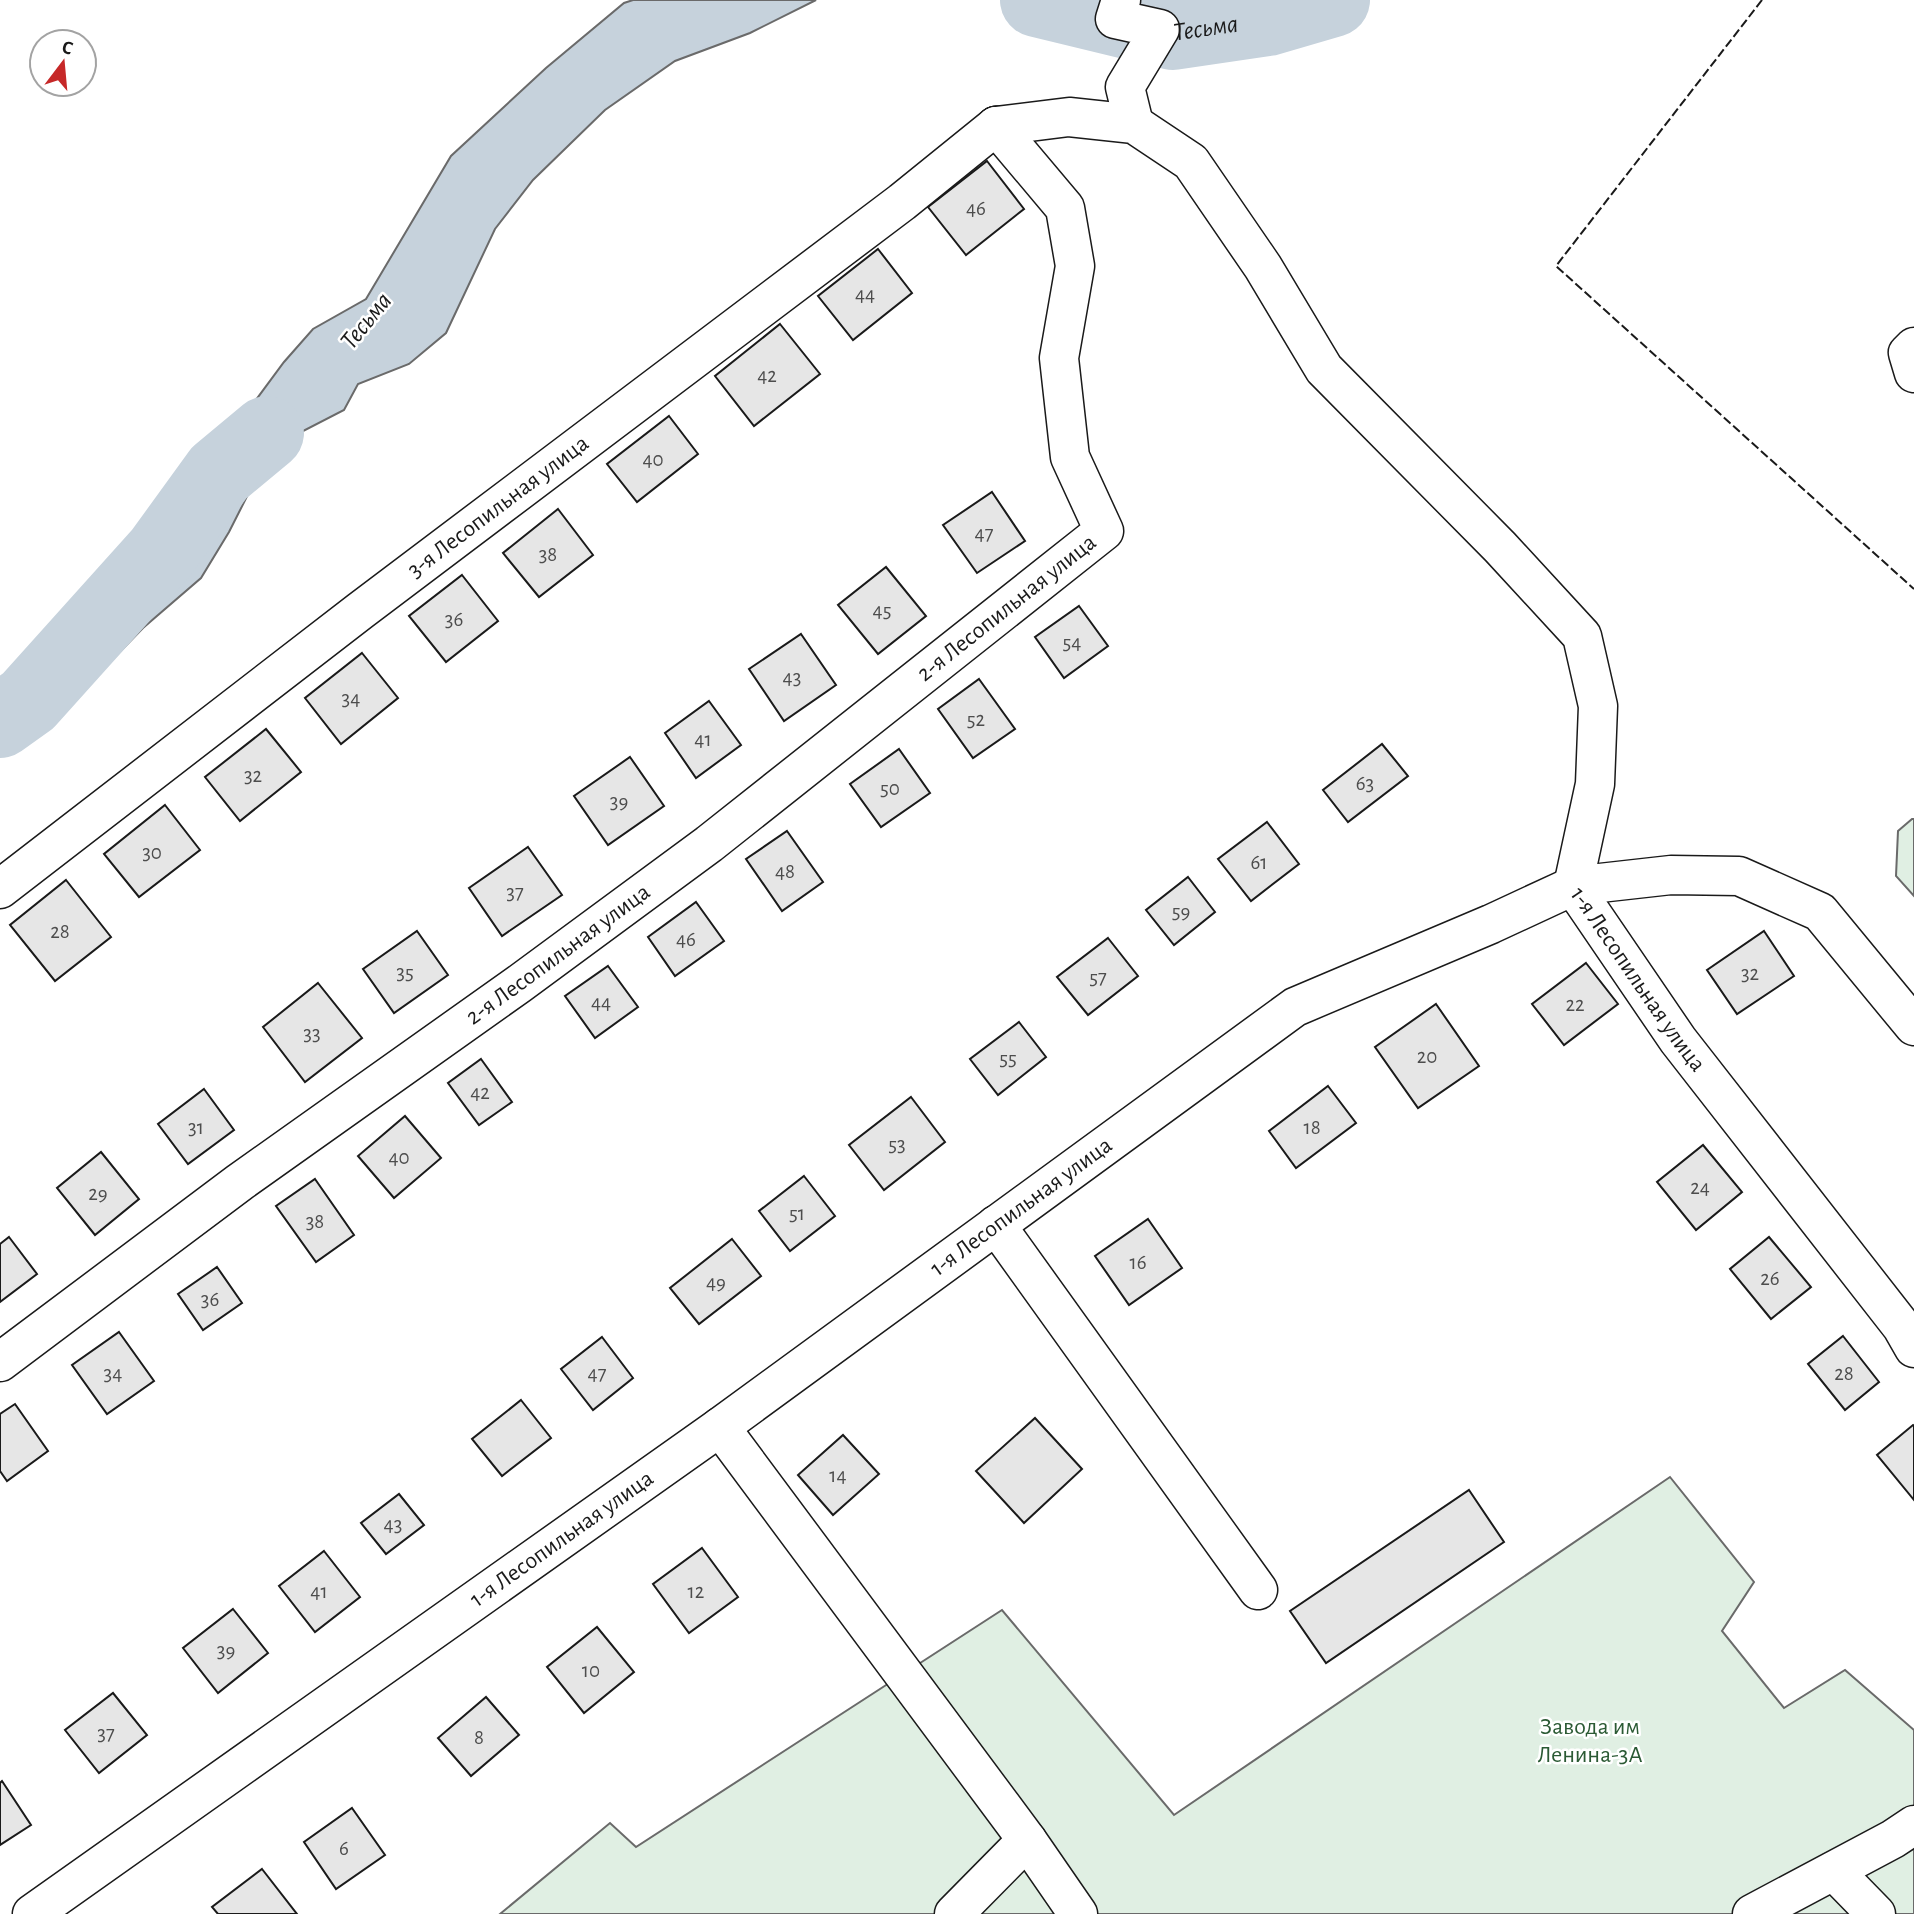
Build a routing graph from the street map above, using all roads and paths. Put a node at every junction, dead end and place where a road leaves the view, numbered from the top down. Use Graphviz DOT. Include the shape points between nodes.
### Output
graph roads {
  1 [pos="1121,0"];
  2 [pos="1134,124"];
  3 [pos="996,126"];
  4 [pos="1914,347"];
  5 [pos="1914,373"];
  6 [pos="1573,886"];
  7 [pos="0,888"];
  8 [pos="1914,1026"];
  9 [pos="996,1225"];
  10 [pos="1914,1348"];
  11 [pos="0,1362"];
  12 [pos="720,1427"];
  13 [pos="1258,1590"];
  14 [pos="1914,1825"];
  15 [pos="1027,1840"];
  16 [pos="1834,1871"];
  17 [pos="32,1914"];
  18 [pos="954,1914"];
  19 [pos="1078,1914"];
  20 [pos="1752,1914"];
  21 [pos="1876,1914"];
  1 -- 2 [label="street" via="1115,19 1160,29 1125,87"];
  2 -- 3 [label="street" via="1069,117"];
  2 -- 6 [label="street" via="1191,162 1263,267 1324,369 1582,636 1598,706 1595,784"];
  3 -- 7 [label="street, 3-я Лесопильная улица"];
  3 -- 11 [label="street, 2-я Лесопильная улица" via="1065,208 1075,266 1059,358 1070,457 1104,531 709,844 240,1182"];
  4 -- 5 [label="street" via="1908,353"];
  6 -- 8 [label="street" via="1671,875 1739,876 1819,912"];
  6 -- 9 [label="street, 1-я Лесопильная улица" via="1294,1007"];
  6 -- 10 [label="street, 1-я Лесопильная улица" via="1678,1040"];
  9 -- 12 [label="street, 1-я Лесопильная улица"];
  9 -- 13 [label="street"];
  12 -- 15 [label="street"];
  12 -- 17 [label="street, 1-я Лесопильная улица"];
  14 -- 16 [label="street"];
  15 -- 18 [label="street"];
  15 -- 19 [label="street"];
  16 -- 20 [label="street"];
  16 -- 21 [label="street"];
}
